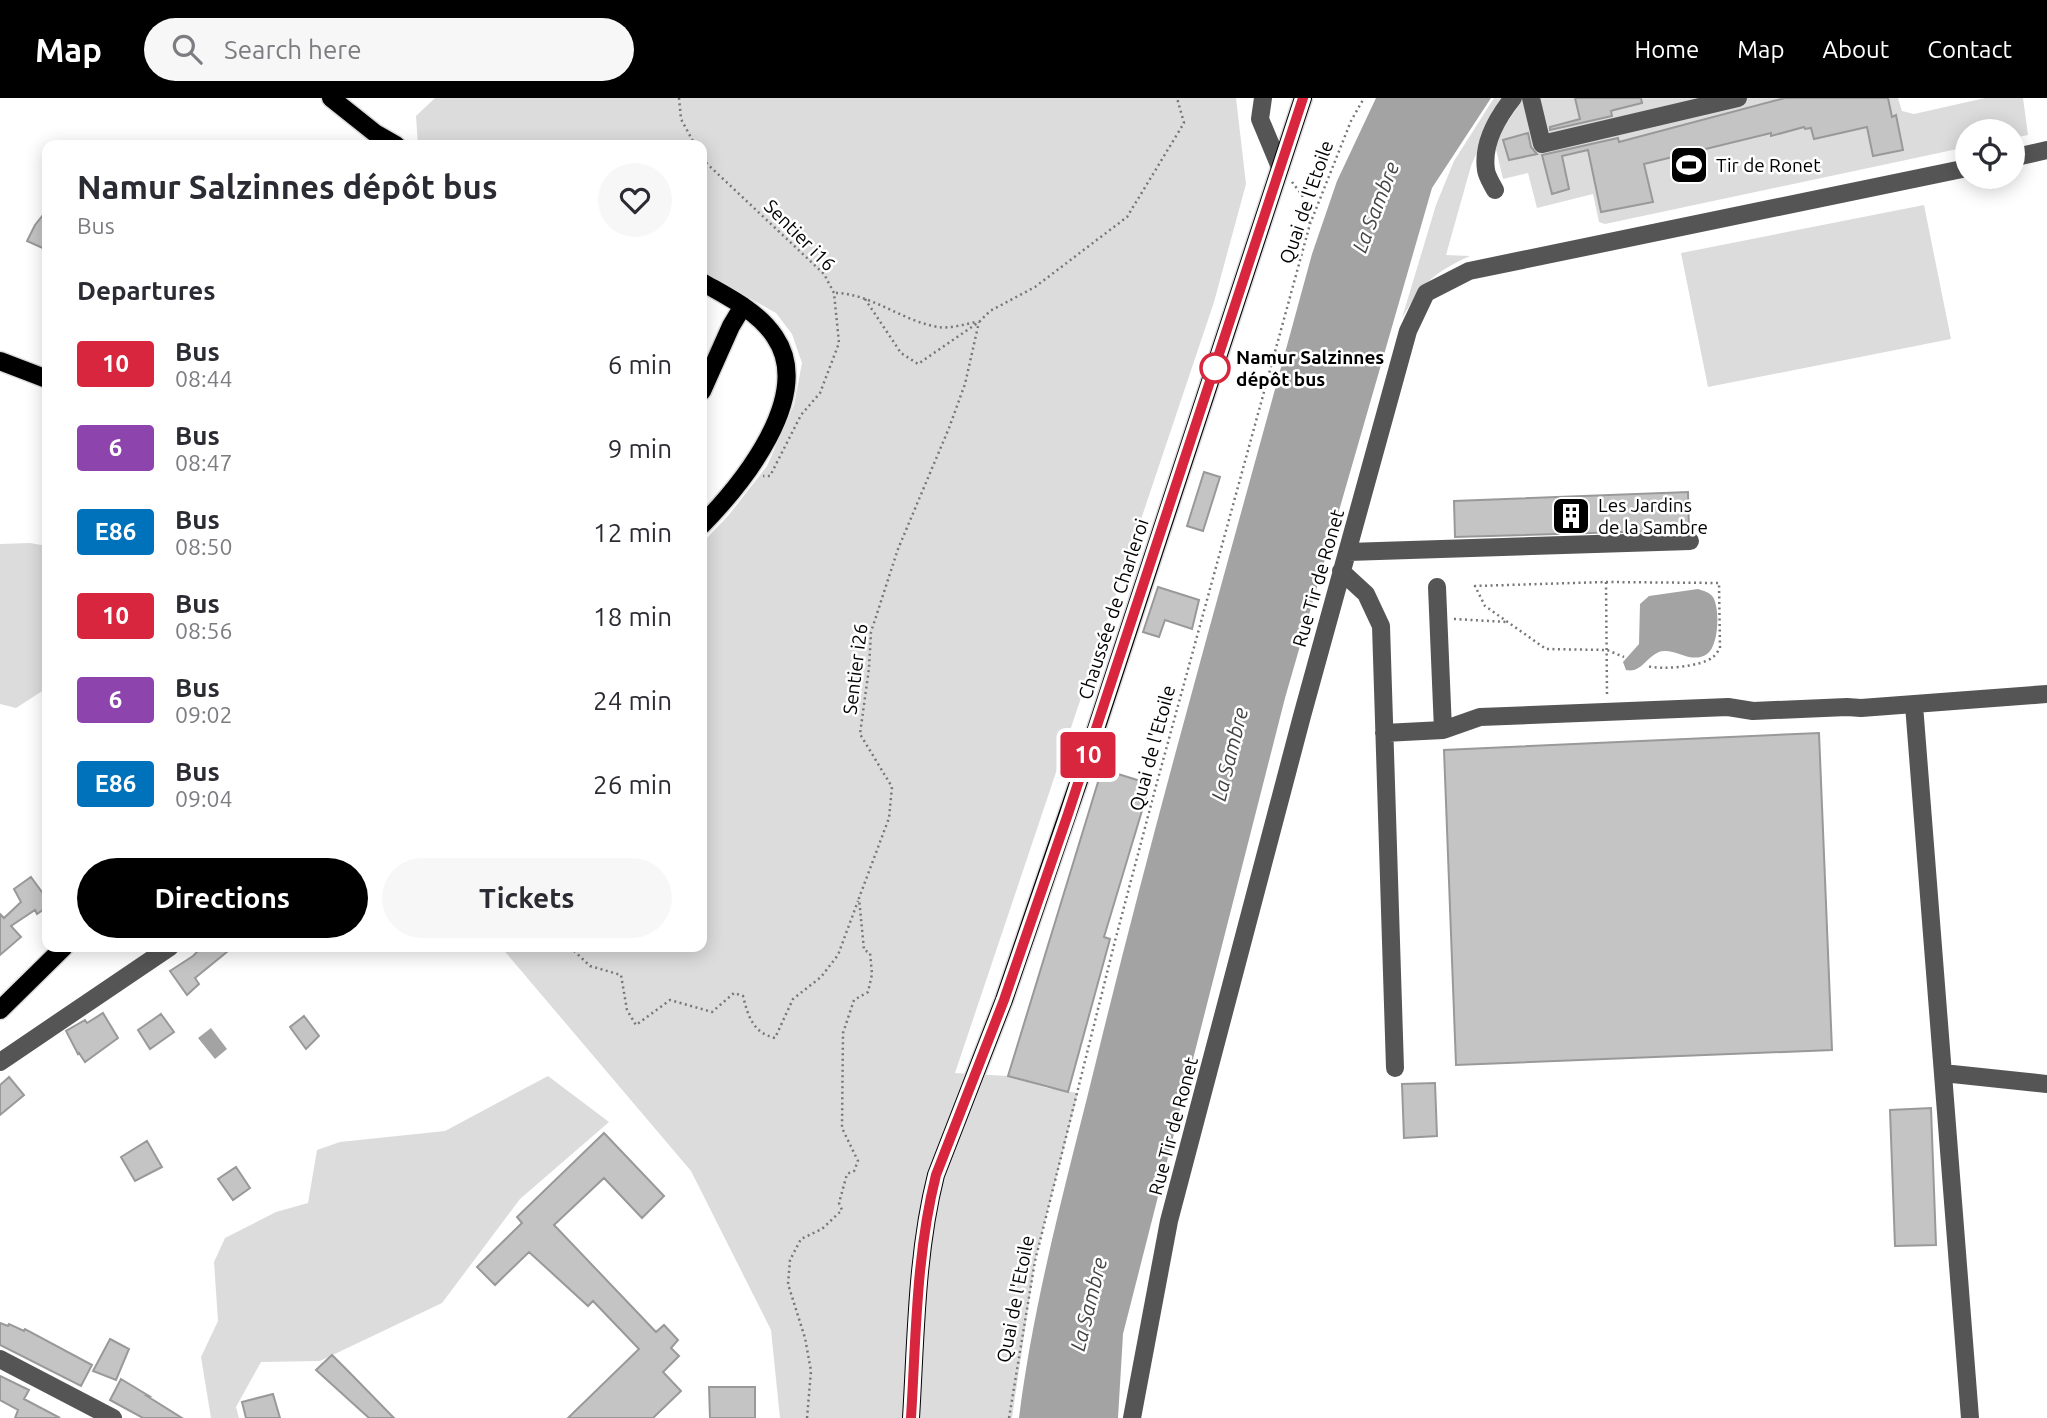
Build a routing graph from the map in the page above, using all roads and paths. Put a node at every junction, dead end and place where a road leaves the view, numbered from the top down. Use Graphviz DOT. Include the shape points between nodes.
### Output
graph roads {
  1 [pos="331,98"];
  2 [pos="679,98"];
  3 [pos="1177,98"];
  4 [pos="1263,98"];
  5 [pos="1303,98"];
  6 [pos="1364,98"];
  7 [pos="1513,98"];
  8 [pos="1531,98"];
  9 [pos="1738,98"];
  10 [pos="387,140"];
  11 [pos="692,140"];
  12 [pos="2047,150"];
  13 [pos="2025,155"];
  14 [pos="707,164"];
  15 [pos="1280,167"];
  16 [pos="1955,170"];
  17 [pos="1495,190"];
  18 [pos="1310,224"];
  19 [pos="707,285"];
  20 [pos="834,293"];
  21 [pos="866,299"];
  22 [pos="743,306"];
  23 [pos="979,322"];
  24 [pos="0,361"];
  25 [pos="42,377"];
  26 [pos="707,380"];
  27 [pos="746,474"];
  28 [pos="707,520"];
  29 [pos="1690,541"];
  30 [pos="1348,552"];
  31 [pos="1341,571"];
  32 [pos="1606,582"];
  33 [pos="1437,587"];
  34 [pos="1438,618"];
  35 [pos="1507,622"];
  36 [pos="1607,650"];
  37 [pos="1624,657"];
  38 [pos="1647,666"];
  39 [pos="2047,694"];
  40 [pos="1914,705"];
  41 [pos="1607,712"];
  42 [pos="1443,730"];
  43 [pos="1384,733"];
  44 [pos="859,898"];
  45 [pos="59,952"];
  46 [pos="163,952"];
  47 [pos="575,952"];
  48 [pos="0,1010"];
  49 [pos="0,1062"];
  50 [pos="1395,1068"];
  51 [pos="1942,1073"];
  52 [pos="2047,1084"];
  53 [pos="0,1359"];
  54 [pos="113,1418"];
  55 [pos="807,1418"];
  56 [pos="911,1418"];
  57 [pos="1009,1418"];
  58 [pos="1132,1418"];
  59 [pos="1970,1418"];
  1 -- 10 [label="main road"];
  2 -- 11 [label="path" via="681,119"];
  3 -- 23 [label="path" via="1184,123 1127,217 1035,287"];
  4 -- 15 [label="street" via="1260,120"];
  5 -- 15 [label="main road, Chaussée de Charleroi"];
  6 -- 18 [label="path, Quai de l'Etoile"];
  7 -- 17 [label="street" via="1488,142 1486,171"];
  8 -- 9 [label="street" via="1542,144"];
  12 -- 13 [label="street"];
  14 -- 20 [label="path, Sentier i16" via="824,274"];
  15 -- 18 [label="path" via="1302,195"];
  15 -- 56 [label="main road, Chaussée de Charleroi" via="1080,779 1004,1000 936,1175 923,1239"];
  16 -- 30 [label="street, Rue Tir de Ronet" via="1469,271 1426,293 1408,331"];
  18 -- 57 [label="path, Quai de l'Etoile" via="1115,941 1035,1261"];
  19 -- 22 [label="main road"];
  20 -- 21 [label="path"];
  20 -- 27 [label="path, Sentier i16" via="839,344 820,393 801,415 770,476"];
  21 -- 23 [label="path" via="941,328"];
  21 -- 23 [label="path" via="901,353 918,364"];
  22 -- 26 [label="main road"];
  22 -- 27 [label="main road" via="774,335 786,376 780,415"];
  23 -- 44 [label="path, Sentier i26" via="961,395 898,549 871,632 860,734 892,788 890,818"];
  24 -- 25 [label="main road"];
  27 -- 28 [label="main road"];
  29 -- 30 [label="street"];
  30 -- 31 [label="street, Rue Tir de Ronet"];
  31 -- 43 [label="street" via="1366,594 1381,626"];
  31 -- 58 [label="street, Rue Tir de Ronet" via="1170,1221"];
  32 -- 35 [label="path" via="1475,586 1485,606"];
  32 -- 36 [label="path"];
  32 -- 38 [label="path" via="1719,583 1720,648 1713,658 1696,664"];
  33 -- 34 [label="street"];
  34 -- 35 [label="path"];
  34 -- 42 [label="street"];
  35 -- 36 [label="path" via="1546,649"];
  36 -- 37 [label="path"];
  36 -- 41 [label="path"];
  39 -- 40 [label="street"];
  40 -- 41 [label="street"];
  40 -- 51 [label="street"];
  41 -- 42 [label="street" via="1480,717"];
  42 -- 43 [label="street"];
  43 -- 50 [label="street"];
  44 -- 47 [label="path" via="838,955 821,977 793,999 775,1038 764,1036 748,1016 743,996 734,993 712,1012 670,1000 636,1025 627,1010 621,975 590,966"];
  44 -- 55 [label="path, Sentier i26" via="864,950 870,953 872,974 868,992 854,1000 843,1033 842,1059 842,1128 858,1161 855,1171 848,1174 839,1203 842,1210 822,1229 801,1239 790,1260 788,1284 811,1371"];
  45 -- 48 [label="main road"];
  46 -- 49 [label="street"];
  51 -- 52 [label="street"];
  51 -- 59 [label="street"];
  53 -- 54 [label="street"];
}
